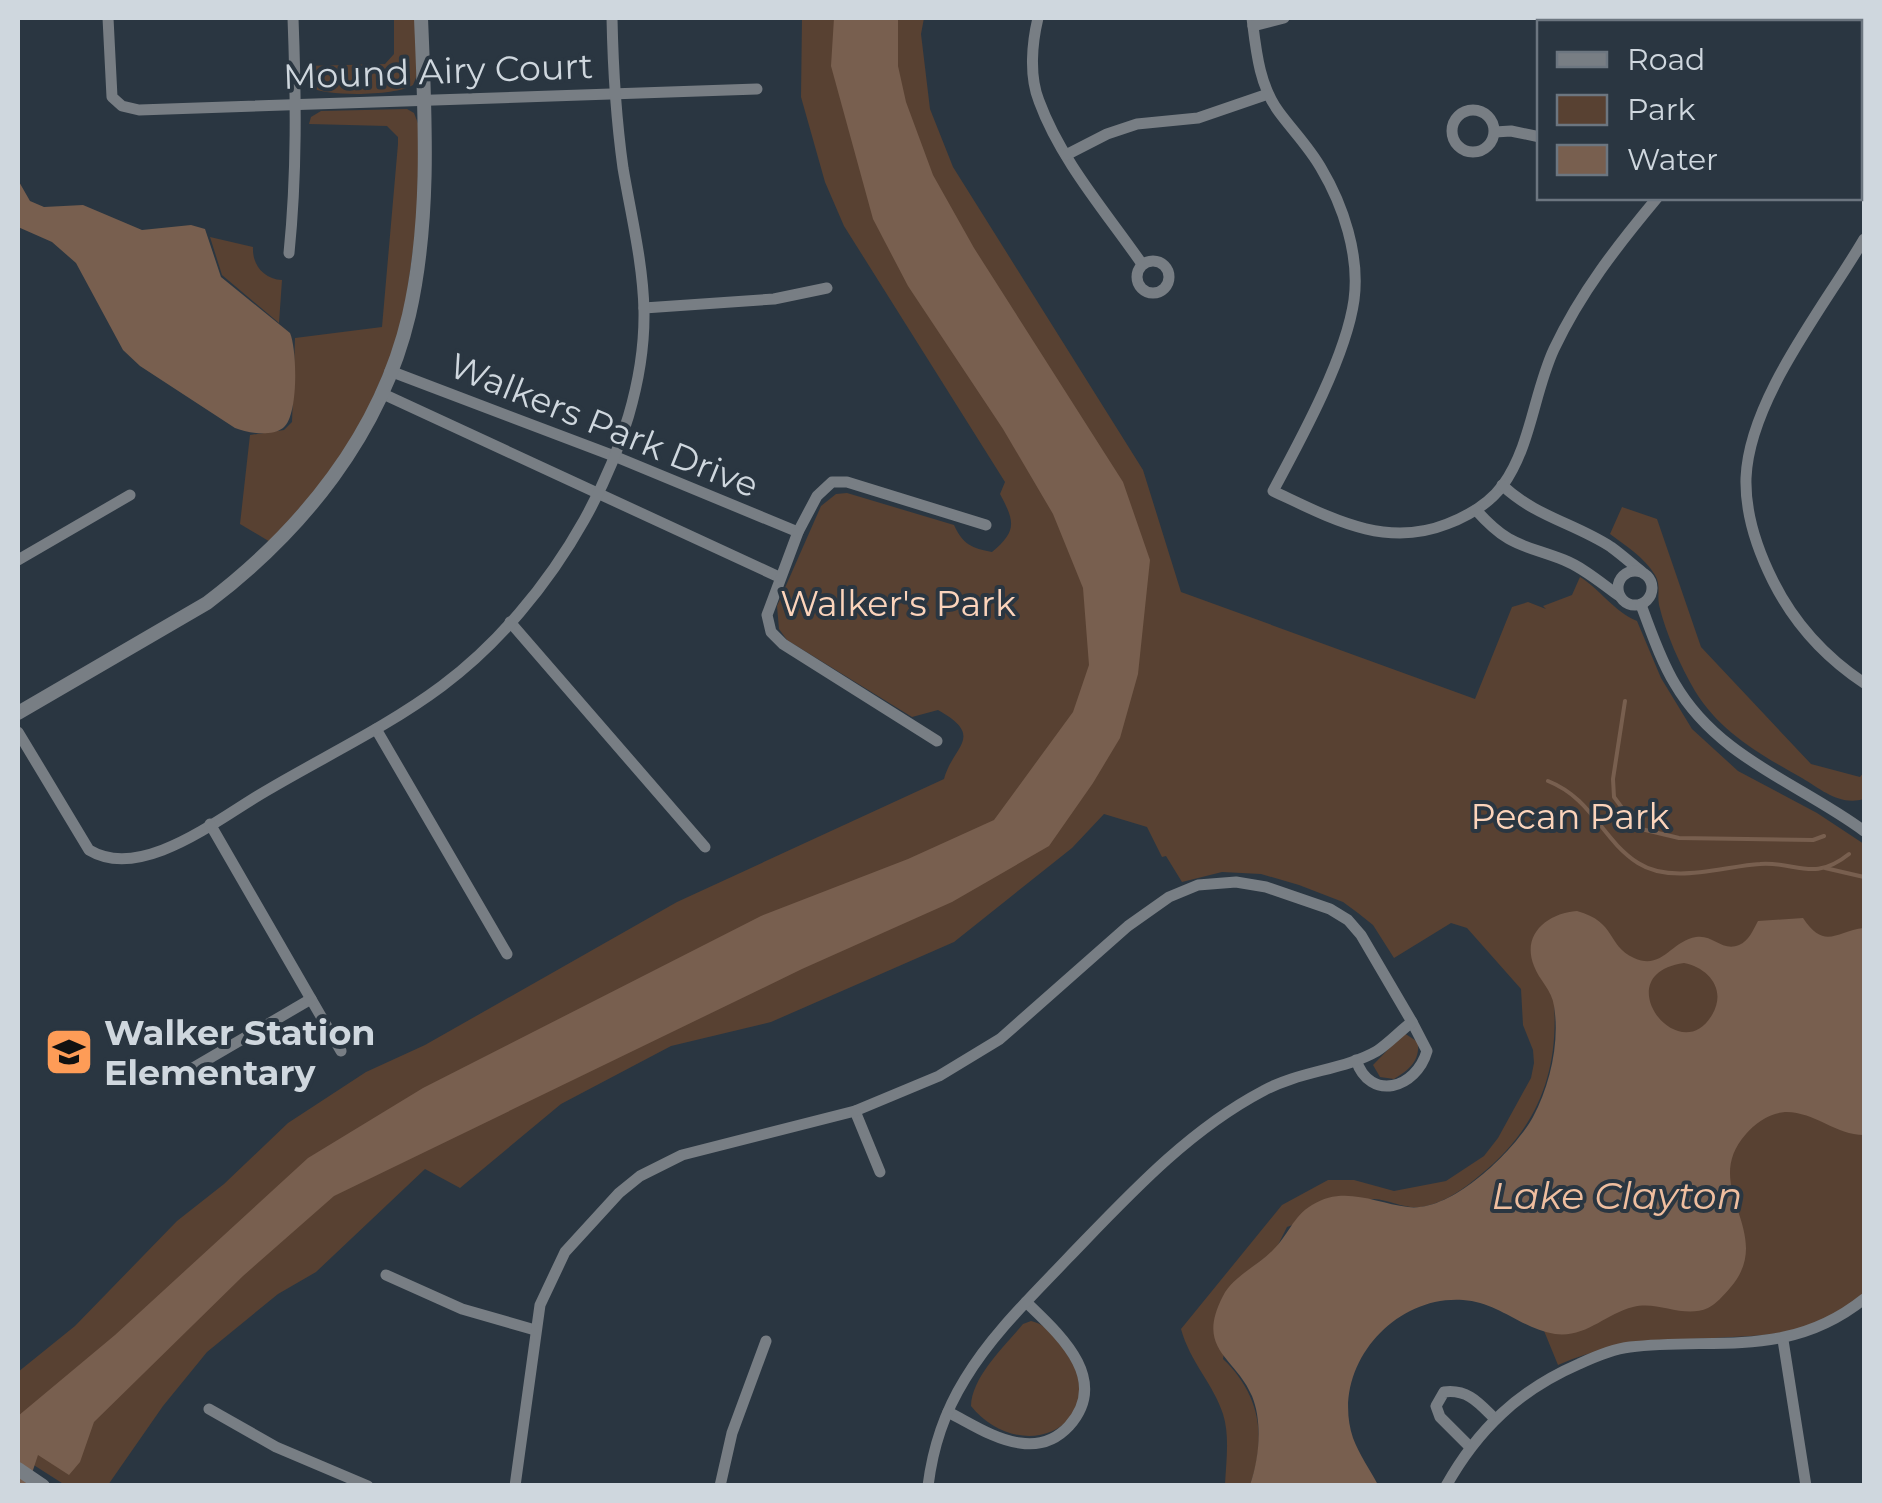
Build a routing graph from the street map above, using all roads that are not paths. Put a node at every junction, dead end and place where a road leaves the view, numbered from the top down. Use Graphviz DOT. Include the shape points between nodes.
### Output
graph roads {
  1 [pos="108,18"];
  2 [pos="293,18"];
  3 [pos="421,18"];
  4 [pos="612,18"];
  5 [pos="1038,18"];
  6 [pos="1284,18"];
  7 [pos="1252,22"];
  8 [pos="757,88"];
  9 [pos="614,92"];
  10 [pos="1268,94"];
  11 [pos="424,101"];
  12 [pos="296,104"];
  13 [pos="1495,132"];
  14 [pos="1537,136"];
  15 [pos="1066,155"];
  16 [pos="1656,200"];
  17 [pos="1864,239"];
  18 [pos="289,253"];
  19 [pos="1142,264"];
  20 [pos="827,288"];
  21 [pos="644,308"];
  22 [pos="390,371"];
  23 [pos="381,393"];
  24 [pos="614,456"];
  25 [pos="1502,485"];
  26 [pos="597,492"];
  27 [pos="130,496"];
  28 [pos="1476,510"];
  29 [pos="986,525"];
  30 [pos="798,532"];
  31 [pos="18,560"];
  32 [pos="1642,572"];
  33 [pos="779,578"];
  34 [pos="1618,594"];
  35 [pos="1641,604"];
  36 [pos="510,622"];
  37 [pos="1864,682"];
  38 [pos="18,714"];
  39 [pos="376,729"];
  40 [pos="18,732"];
  41 [pos="938,741"];
  42 [pos="1862,823"];
  43 [pos="210,824"];
  44 [pos="705,847"];
  45 [pos="507,954"];
  46 [pos="311,1000"];
  47 [pos="1412,1022"];
  48 [pos="341,1052"];
  49 [pos="1356,1060"];
  50 [pos="186,1072"];
  51 [pos="854,1110"];
  52 [pos="880,1172"];
  53 [pos="386,1275"];
  54 [pos="1864,1300"];
  55 [pos="1026,1302"];
  56 [pos="535,1330"];
  57 [pos="1783,1340"];
  58 [pos="766,1341"];
  59 [pos="209,1409"];
  60 [pos="948,1412"];
  61 [pos="1494,1418"];
  62 [pos="1470,1447"];
  63 [pos="18,1470"];
  64 [pos="42,1486"];
  65 [pos="368,1486"];
  66 [pos="515,1486"];
  67 [pos="720,1486"];
  68 [pos="928,1486"];
  69 [pos="1446,1486"];
  70 [pos="1806,1486"];
  1 -- 12 [label="street, Mound Airy Court" via="112,96 122,106"];
  2 -- 12 [label="street"];
  3 -- 11 [label="street"];
  4 -- 9 [label="street"];
  5 -- 15 [label="street" via="1032,66 1037,99"];
  6 -- 7 [label="street"];
  7 -- 10 [label="street"];
  8 -- 9 [label="street, Mound Airy Court"];
  9 -- 11 [label="street, Mound Airy Court"];
  9 -- 21 [label="street"];
  10 -- 15 [label="street" via="1198,118 1136,124"];
  10 -- 28 [label="street" via="1335,192 1352,250 1354,300 1338,354 1273,491 1349,525 1391,534 1437,528"];
  11 -- 12 [label="street, Mound Airy Court"];
  11 -- 22 [label="street" via="417,272"];
  12 -- 18 [label="street"];
  13 -- 14 [label="street"];
  15 -- 19 [label="street"];
  16 -- 25 [label="street" via="1577,302"];
  17 -- 37 [label="street" via="1779,379 1746,478 1757,546 1779,592 1809,637"];
  20 -- 21 [label="street" via="774,299"];
  21 -- 24 [label="street" via="640,365"];
  22 -- 23 [label="street"];
  22 -- 24 [label="street, Walkers Park Drive"];
  23 -- 26 [label="street, Walkers Park Drive"];
  23 -- 38 [label="street" via="331,483 234,582"];
  24 -- 26 [label="street"];
  24 -- 30 [label="street, Walkers Park Drive"];
  25 -- 28 [label="street"];
  25 -- 32 [label="street"];
  26 -- 33 [label="street, Walkers Park Drive"];
  26 -- 36 [label="street" via="559,560"];
  27 -- 31 [label="street"];
  28 -- 34 [label="street" via="1515,545 1564,560"];
  29 -- 30 [label="street" via="832,482 816,496"];
  30 -- 33 [label="street"];
  32 -- 34 [label="street" via="1622,576"];
  32 -- 35 [label="street" via="1652,589"];
  33 -- 41 [label="street" via="767,615 770,632"];
  34 -- 35 [label="street" via="1628,604"];
  35 -- 42 [label="street" via="1674,684 1702,721 1750,762"];
  36 -- 39 [label="street" via="445,683"];
  36 -- 44 [label="street"];
  39 -- 43 [label="street"];
  39 -- 45 [label="street"];
  40 -- 43 [label="street" via="79,838 102,858 148,857"];
  43 -- 46 [label="street"];
  46 -- 48 [label="street"];
  46 -- 50 [label="street"];
  47 -- 49 [label="street"];
  47 -- 49 [label="street" via="1427,1051 1402,1084 1389,1087 1365,1077"];
  47 -- 51 [label="street" via="1362,935 1330,908 1266,886 1198,885 1154,906 974,1056 904,1093"];
  49 -- 55 [label="street" via="1294,1076 1205,1127"];
  51 -- 52 [label="street"];
  51 -- 56 [label="street" via="700,1149 640,1176 565,1252"];
  53 -- 56 [label="street" via="462,1309"];
  54 -- 57 [label="street"];
  55 -- 60 [label="street" via="976,1363"];
  55 -- 60 [label="street" via="1076,1354 1085,1388 1076,1417 1050,1440 1032,1444"];
  56 -- 66 [label="street"];
  57 -- 61 [label="street" via="1628,1348 1564,1370"];
  57 -- 70 [label="street"];
  58 -- 67 [label="street"];
  59 -- 65 [label="street"];
  60 -- 68 [label="street" via="934,1444"];
  61 -- 62 [label="street"];
  61 -- 62 [label="street" via="1461,1391 1439,1398 1440,1416"];
  62 -- 69 [label="street"];
  63 -- 64 [label="street"];
}
